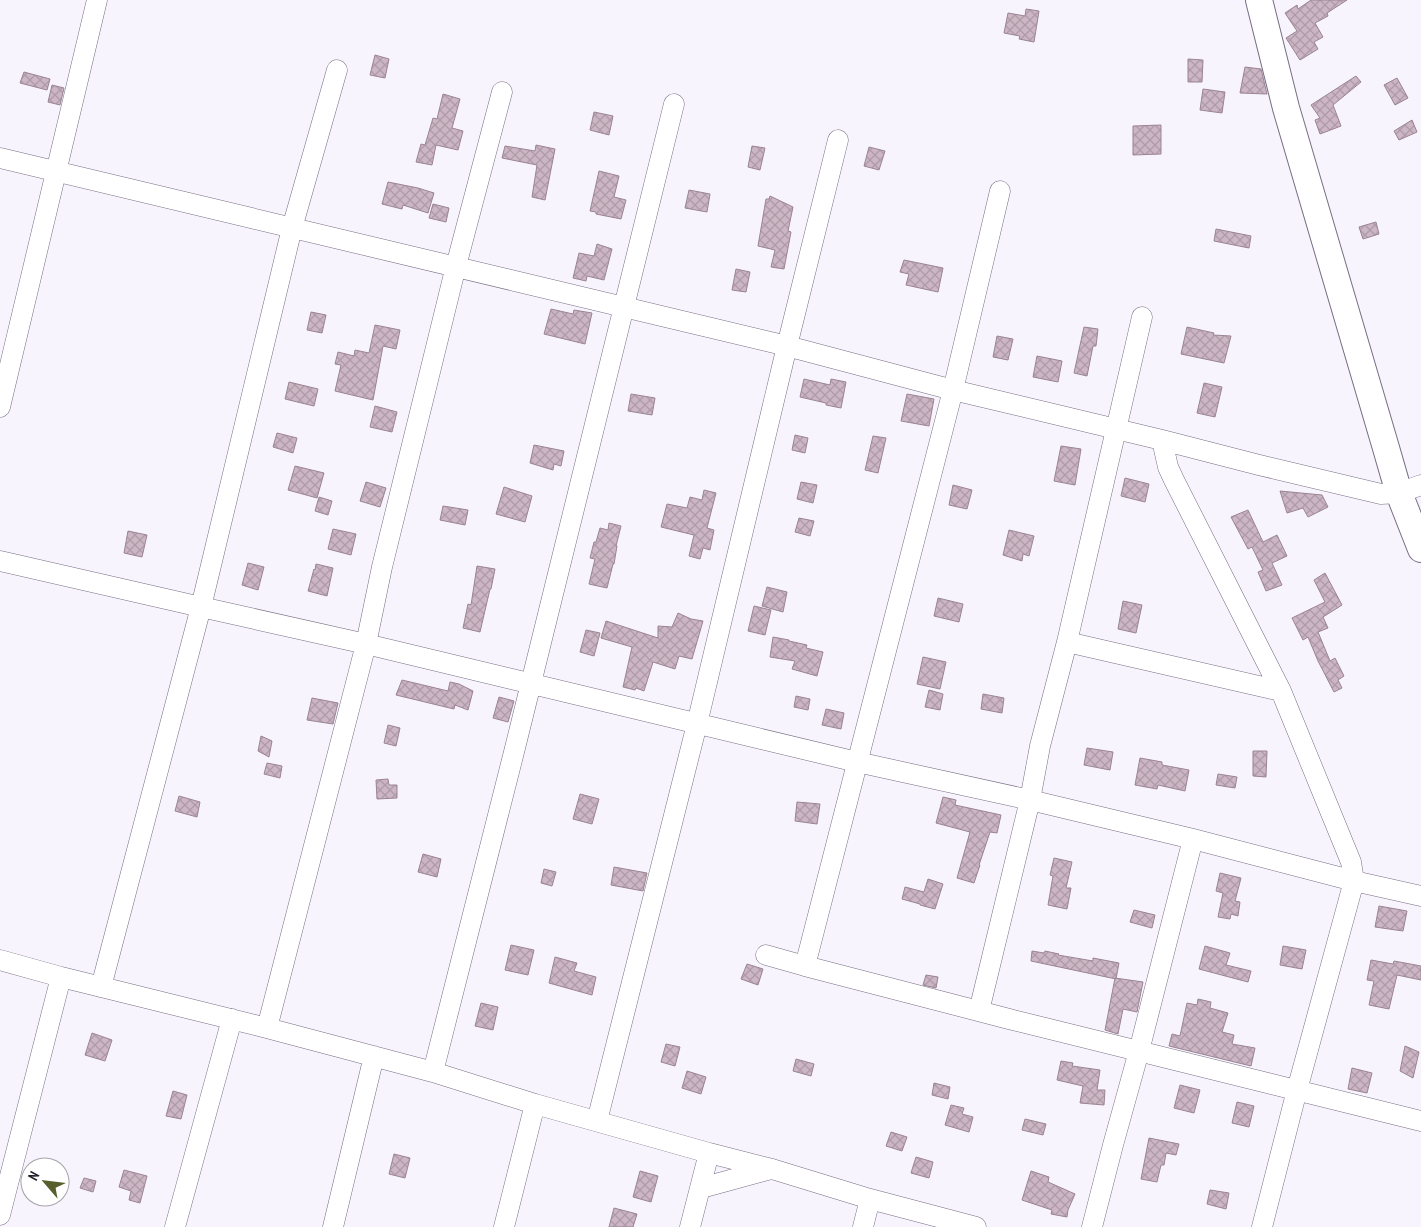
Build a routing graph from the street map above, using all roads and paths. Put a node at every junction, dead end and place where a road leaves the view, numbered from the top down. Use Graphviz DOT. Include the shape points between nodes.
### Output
graph roads {
  1 [pos="97,0"];
  2 [pos="1259,0"];
  3 [pos="338,70"];
  4 [pos="502,92"];
  5 [pos="674,104"];
  6 [pos="838,140"];
  7 [pos="0,158"];
  8 [pos="57,172"];
  9 [pos="1000,191"];
  10 [pos="292,228"];
  11 [pos="456,266"];
  12 [pos="624,308"];
  13 [pos="1142,317"];
  14 [pos="786,346"];
  15 [pos="953,390"];
  16 [pos="0,407"];
  17 [pos="1117,429"];
  18 [pos="1162,440"];
  19 [pos="1410,489"];
  20 [pos="1421,549"];
  21 [pos="0,561"];
  22 [pos="201,607"];
  23 [pos="1066,642"];
  24 [pos="366,644"];
  25 [pos="532,684"];
  26 [pos="1281,691"];
  27 [pos="697,724"];
  28 [pos="857,762"];
  29 [pos="1030,800"];
  30 [pos="1193,839"];
  31 [pos="1354,880"];
  32 [pos="1421,896"];
  33 [pos="766,955"];
  34 [pos="0,960"];
  35 [pos="805,966"];
  36 [pos="61,977"];
  37 [pos="101,987"];
  38 [pos="979,1011"];
  39 [pos="232,1019"];
  40 [pos="267,1028"];
  41 [pos="1139,1051"];
  42 [pos="374,1056"];
  43 [pos="432,1072"];
  44 [pos="1297,1090"];
  45 [pos="535,1104"];
  46 [pos="597,1121"];
  47 [pos="1421,1121"];
  48 [pos="709,1153"];
  49 [pos="772,1168"];
  50 [pos="701,1188"];
  51 [pos="870,1200"];
  52 [pos="0,1215"];
  53 [pos="175,1227"];
  54 [pos="333,1227"];
  55 [pos="504,1227"];
  56 [pos="690,1227"];
  57 [pos="863,1227"];
  58 [pos="976,1227"];
  59 [pos="1092,1227"];
  60 [pos="1262,1227"];
  1 -- 8 [label="street"];
  2 -- 19 [label="main road" via="1286,108"];
  3 -- 10 [label="street"];
  4 -- 11 [label="street"];
  5 -- 12 [label="street"];
  6 -- 14 [label="street"];
  7 -- 8 [label="street"];
  8 -- 10 [label="street"];
  8 -- 16 [label="street"];
  9 -- 15 [label="street"];
  10 -- 11 [label="street"];
  10 -- 22 [label="street"];
  11 -- 12 [label="street"];
  11 -- 24 [label="street"];
  12 -- 14 [label="street"];
  12 -- 25 [label="street"];
  13 -- 17 [label="street"];
  14 -- 15 [label="street"];
  14 -- 27 [label="street"];
  15 -- 17 [label="street"];
  15 -- 28 [label="street"];
  17 -- 18 [label="street"];
  17 -- 23 [label="street"];
  18 -- 19 [label="street" via="1381,494"];
  18 -- 26 [label="street" via="1174,480"];
  19 -- 20 [label="main road"];
  21 -- 22 [label="street"];
  22 -- 24 [label="street"];
  22 -- 37 [label="street"];
  23 -- 26 [label="street"];
  23 -- 29 [label="street"];
  24 -- 25 [label="street"];
  24 -- 40 [label="street"];
  25 -- 27 [label="street"];
  25 -- 43 [label="street"];
  26 -- 31 [label="street" via="1351,862"];
  27 -- 28 [label="street"];
  27 -- 46 [label="street"];
  28 -- 29 [label="street"];
  28 -- 35 [label="street"];
  29 -- 30 [label="street"];
  29 -- 38 [label="street"];
  30 -- 31 [label="street"];
  30 -- 41 [label="street"];
  31 -- 32 [label="street"];
  31 -- 44 [label="street"];
  33 -- 35 [label="street"];
  34 -- 36 [label="street"];
  35 -- 38 [label="street"];
  36 -- 37 [label="street"];
  36 -- 52 [label="street"];
  37 -- 39 [label="street"];
  38 -- 41 [label="street"];
  39 -- 40 [label="street"];
  39 -- 53 [label="street"];
  40 -- 42 [label="street"];
  41 -- 44 [label="street"];
  41 -- 59 [label="street"];
  42 -- 43 [label="street"];
  42 -- 54 [label="street"];
  43 -- 45 [label="street"];
  44 -- 47 [label="street"];
  44 -- 60 [label="street"];
  45 -- 46 [label="street"];
  45 -- 55 [label="street"];
  46 -- 48 [label="street"];
  48 -- 49 [label="street"];
  48 -- 50 [label="street"];
  49 -- 50 [label="street"];
  49 -- 51 [label="street"];
  50 -- 56 [label="street"];
  51 -- 57 [label="street"];
  51 -- 58 [label="street"];
}
